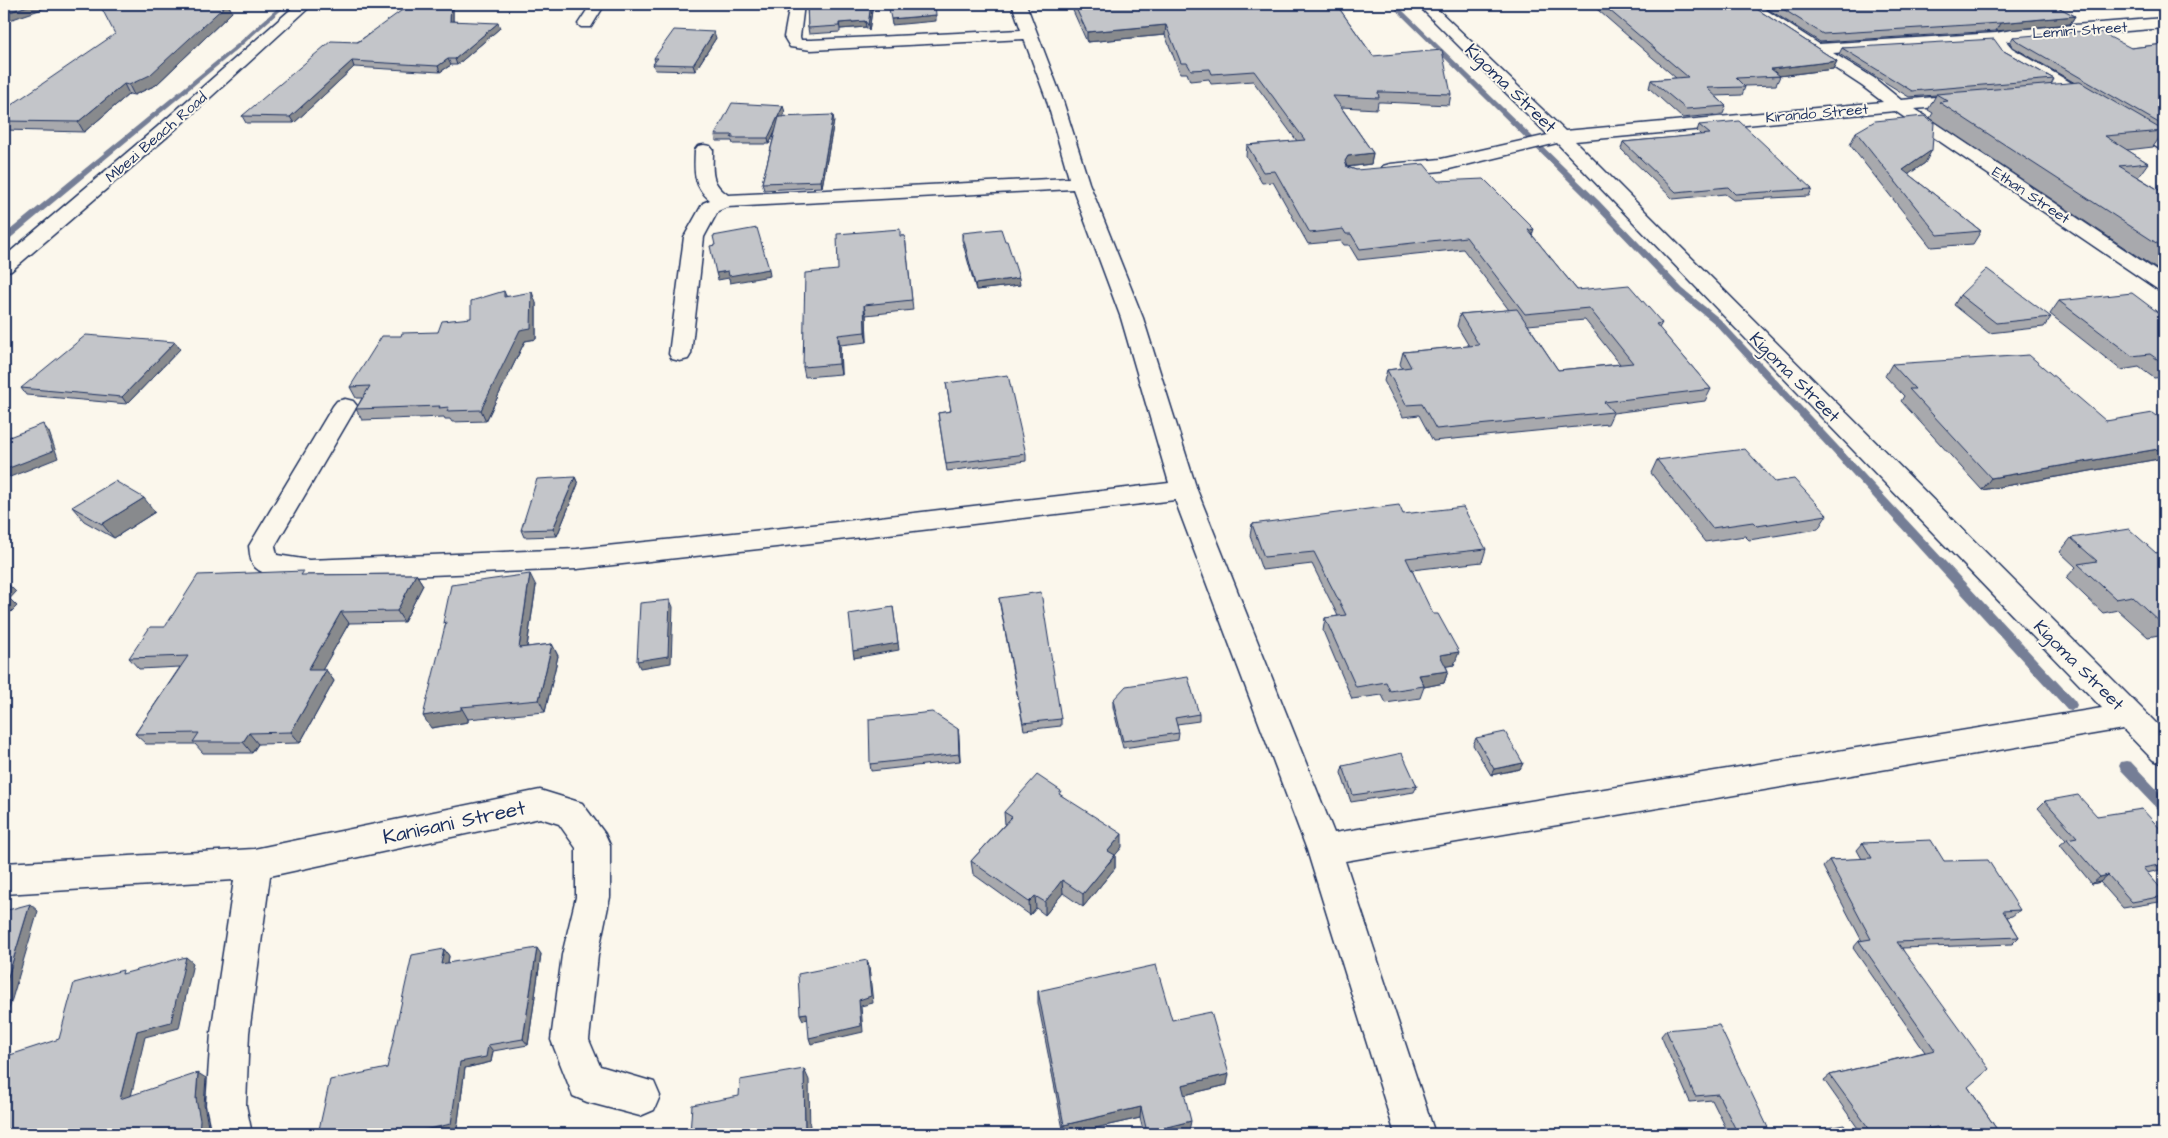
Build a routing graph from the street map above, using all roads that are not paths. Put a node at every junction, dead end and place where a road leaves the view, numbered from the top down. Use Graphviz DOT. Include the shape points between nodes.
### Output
graph roads {
  1 [pos="306,4"];
  2 [pos="598,4"];
  3 [pos="797,4"];
  4 [pos="1019,4"];
  5 [pos="1424,4"];
  6 [pos="1747,4"];
  7 [pos="2164,23"];
  8 [pos="586,24"];
  9 [pos="1031,34"];
  10 [pos="1996,38"];
  11 [pos="1816,48"];
  12 [pos="2073,90"];
  13 [pos="2044,93"];
  14 [pos="1985,98"];
  15 [pos="1897,105"];
  16 [pos="2164,129"];
  17 [pos="2143,132"];
  18 [pos="1561,137"];
  19 [pos="2164,144"];
  20 [pos="704,150"];
  21 [pos="1374,172"];
  22 [pos="1080,183"];
  23 [pos="724,201"];
  24 [pos="4,267"];
  25 [pos="2164,285"];
  26 [pos="680,354"];
  27 [pos="345,406"];
  28 [pos="1184,490"];
  29 [pos="2129,716"];
  30 [pos="2164,751"];
  31 [pos="1324,850"];
  32 [pos="254,864"];
  33 [pos="4,879"];
  34 [pos="640,1096"];
  35 [pos="232,1134"];
  36 [pos="1415,1134"];
  1 -- 24 [label="street, Mbezi Beach Road"];
  2 -- 8 [label="street"];
  3 -- 9 [label="street" via="792,37 796,44"];
  4 -- 9 [label="street"];
  5 -- 18 [label="street, Kigoma Street"];
  6 -- 11 [label="street, Ethan Street"];
  7 -- 10 [label="street, Lemiri Street"];
  9 -- 22 [label="street"];
  10 -- 11 [label="street, Lemiri Street"];
  10 -- 12 [label="street" via="2006,52"];
  11 -- 15 [label="street, Ethan Street"];
  12 -- 13 [label="street"];
  12 -- 17 [label="street"];
  14 -- 15 [label="street, Kirando Street"];
  15 -- 18 [label="street, Kirando Street"];
  15 -- 25 [label="street, Ethan Street"];
  16 -- 17 [label="street"];
  17 -- 19 [label="street"];
  18 -- 21 [label="street, Kirando Street" via="1441,165"];
  18 -- 29 [label="street, Kigoma Street"];
  20 -- 23 [label="street" via="704,182 709,192"];
  22 -- 23 [label="street"];
  22 -- 28 [label="street" via="1132,318"];
  23 -- 26 [label="street" via="710,207 694,237"];
  27 -- 28 [label="street" via="262,546 265,561 278,567 309,570 577,559"];
  28 -- 31 [label="street"];
  29 -- 30 [label="street, Kigoma Street"];
  29 -- 31 [label="street"];
  31 -- 36 [label="street"];
  32 -- 33 [label="street, Kanisani Street"];
  32 -- 34 [label="street, Kanisani Street" via="540,804 570,813 592,845 593,897 580,955 570,1040 587,1082"];
  32 -- 35 [label="street" via="230,1033 226,1105"];
}
